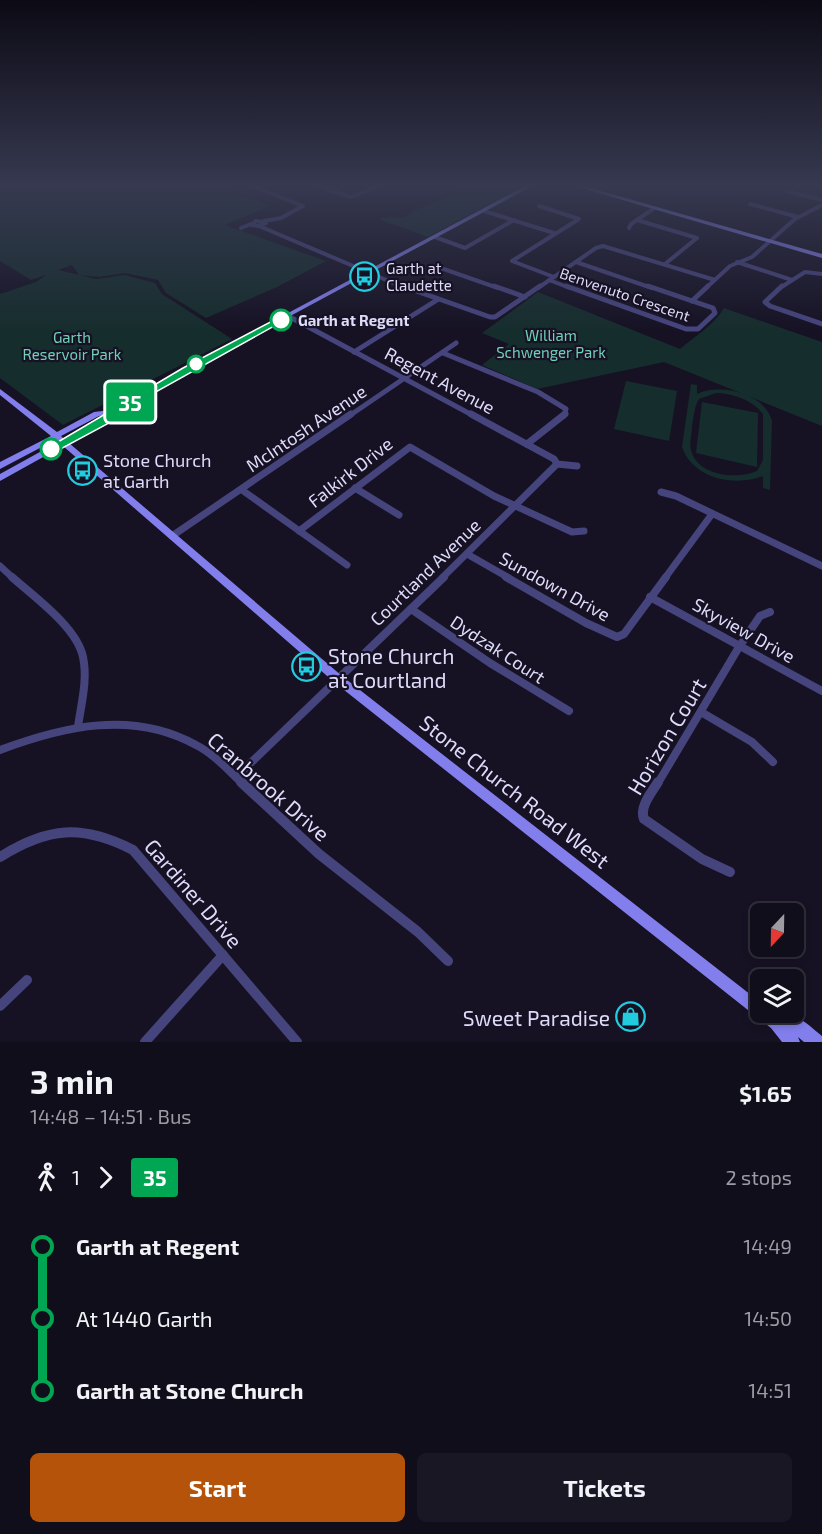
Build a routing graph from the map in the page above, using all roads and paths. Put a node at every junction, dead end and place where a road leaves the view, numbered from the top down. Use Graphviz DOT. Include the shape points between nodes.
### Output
graph roads {
  1 [pos="282,234"];
  2 [pos="441,234"];
  3 [pos="490,234"];
  4 [pos="553,234"];
  5 [pos="682,234"];
  6 [pos="742,234"];
  7 [pos="778,234"];
  8 [pos="435,237"];
  9 [pos="769,241"];
  10 [pos="822,256"];
  11 [pos="576,262"];
  12 [pos="737,262"];
  13 [pos="665,264"];
  14 [pos="435,266"];
  15 [pos="367,273"];
  16 [pos="822,274"];
  17 [pos="552,279"];
  18 [pos="715,280"];
  19 [pos="792,280"];
  20 [pos="525,297"];
  21 [pos="437,300"];
  22 [pos="692,301"];
  23 [pos="288,316"];
  24 [pos="822,324"];
  25 [pos="456,343"];
  26 [pos="354,352"];
  27 [pos="443,353"];
  28 [pos="404,379"];
  29 [pos="0,391"];
  30 [pos="113,412"];
  31 [pos="56,436"];
  32 [pos="64,443"];
  33 [pos="527,444"];
  34 [pos="557,464"];
  35 [pos="0,466"];
  36 [pos="577,466"];
  37 [pos="0,478"];
  38 [pos="355,488"];
  39 [pos="242,490"];
  40 [pos="661,492"];
  41 [pos="515,507"];
  42 [pos="712,514"];
  43 [pos="399,515"];
  44 [pos="299,531"];
  45 [pos="584,531"];
  46 [pos="172,536"];
  47 [pos="467,554"];
  48 [pos="347,565"];
  49 [pos="822,566"];
  50 [pos="0,567"];
  51 [pos="650,597"];
  52 [pos="411,609"];
  53 [pos="770,612"];
  54 [pos="740,647"];
  55 [pos="338,679"];
  56 [pos="822,692"];
  57 [pos="569,711"];
  58 [pos="701,712"];
  59 [pos="78,727"];
  60 [pos="0,750"];
  61 [pos="773,762"];
  62 [pos="236,777"];
  63 [pos="0,857"];
  64 [pos="730,872"];
  65 [pos="223,955"];
  66 [pos="448,961"];
  67 [pos="27,980"];
  68 [pos="750,1003"];
  69 [pos="0,1006"];
  70 [pos="776,1023"];
  71 [pos="145,1042"];
  72 [pos="297,1042"];
  73 [pos="792,1042"];
  74 [pos="817,1042"];
  1 -- 15 [label="street"];
  2 -- 8 [label="main road"];
  3 -- 8 [label="street" via="465,248"];
  4 -- 17 [label="street" via="512,261"];
  5 -- 13 [label="street" via="697,238"];
  6 -- 9 [label="main road"];
  7 -- 9 [label="street"];
  8 -- 15 [label="main road"];
  9 -- 10 [label="main road"];
  9 -- 12 [label="street" via="752,257"];
  11 -- 13 [label="street" via="603,246"];
  11 -- 17 [label="street"];
  11 -- 22 [label="street, Benvenuto Crescent"];
  12 -- 18 [label="street"];
  12 -- 19 [label="street"];
  13 -- 18 [label="street"];
  14 -- 20 [label="street"];
  15 -- 21 [label="street"];
  15 -- 23 [label="main road"];
  16 -- 19 [label="street" via="805,272"];
  17 -- 20 [label="street"];
  17 -- 22 [label="street, Benvenuto Crescent" via="693,331 716,310"];
  18 -- 22 [label="street"];
  19 -- 24 [label="street" via="765,302"];
  20 -- 21 [label="street" via="493,318"];
  21 -- 26 [label="street"];
  23 -- 26 [label="street, Regent Avenue"];
  23 -- 30 [label="main road"];
  25 -- 27 [label="street, McIntosh Avenue"];
  26 -- 28 [label="street, Regent Avenue"];
  27 -- 28 [label="street, McIntosh Avenue"];
  27 -- 33 [label="street" via="506,378 566,410 565,415"];
  28 -- 33 [label="street, Regent Avenue"];
  28 -- 39 [label="street, McIntosh Avenue"];
  29 -- 31 [label="main road, Stone Church Road West"];
  30 -- 31 [label="main road" via="97,414"];
  30 -- 32 [label="main road"];
  31 -- 32 [label="main road, Stone Church Road West"];
  31 -- 35 [label="main road"];
  32 -- 37 [label="main road"];
  32 -- 46 [label="main road, Stone Church Road West"];
  33 -- 34 [label="street, Regent Avenue" via="555,459"];
  34 -- 36 [label="street, Regent Avenue"];
  34 -- 41 [label="street, Courtland Avenue"];
  38 -- 41 [label="street, Falkirk Drive" via="410,447"];
  38 -- 43 [label="street"];
  38 -- 44 [label="street, Falkirk Drive"];
  39 -- 44 [label="street"];
  39 -- 46 [label="street, McIntosh Avenue"];
  40 -- 42 [label="street"];
  41 -- 45 [label="street" via="572,532"];
  41 -- 47 [label="street, Courtland Avenue"];
  42 -- 49 [label="street"];
  42 -- 51 [label="street, Sundown Drive"];
  44 -- 48 [label="street"];
  46 -- 55 [label="main road, Stone Church Road West"];
  47 -- 51 [label="street, Sundown Drive" via="617,637 624,634"];
  47 -- 52 [label="street, Courtland Avenue"];
  50 -- 59 [label="street" via="81,648 85,670"];
  51 -- 54 [label="street, Skyview Drive"];
  52 -- 55 [label="street, Courtland Avenue"];
  52 -- 57 [label="street, Dydzak Court"];
  53 -- 54 [label="street, Horizon Court" via="760,616"];
  54 -- 56 [label="street, Skyview Drive"];
  54 -- 58 [label="street, Horizon Court"];
  55 -- 62 [label="street, Courtland Avenue"];
  55 -- 68 [label="main road, Stone Church Road West"];
  58 -- 61 [label="street" via="752,742"];
  58 -- 64 [label="street, Horizon Court" via="642,814 702,859"];
  59 -- 60 [label="street, Cranbrook Drive"];
  59 -- 62 [label="street, Cranbrook Drive" via="129,724 164,731 197,745"];
  62 -- 66 [label="street, Cranbrook Drive" via="320,855 426,937"];
  63 -- 65 [label="street, Gardiner Drive" via="19,844 67,830 99,833 115,840 133,850"];
  65 -- 71 [label="street"];
  65 -- 72 [label="street, Gardiner Drive"];
  67 -- 69 [label="street"];
  70 -- 73 [label="main road, Stone Church Road West"];
  70 -- 74 [label="main road, Stone Church Road West" via="795,1025"];
}
